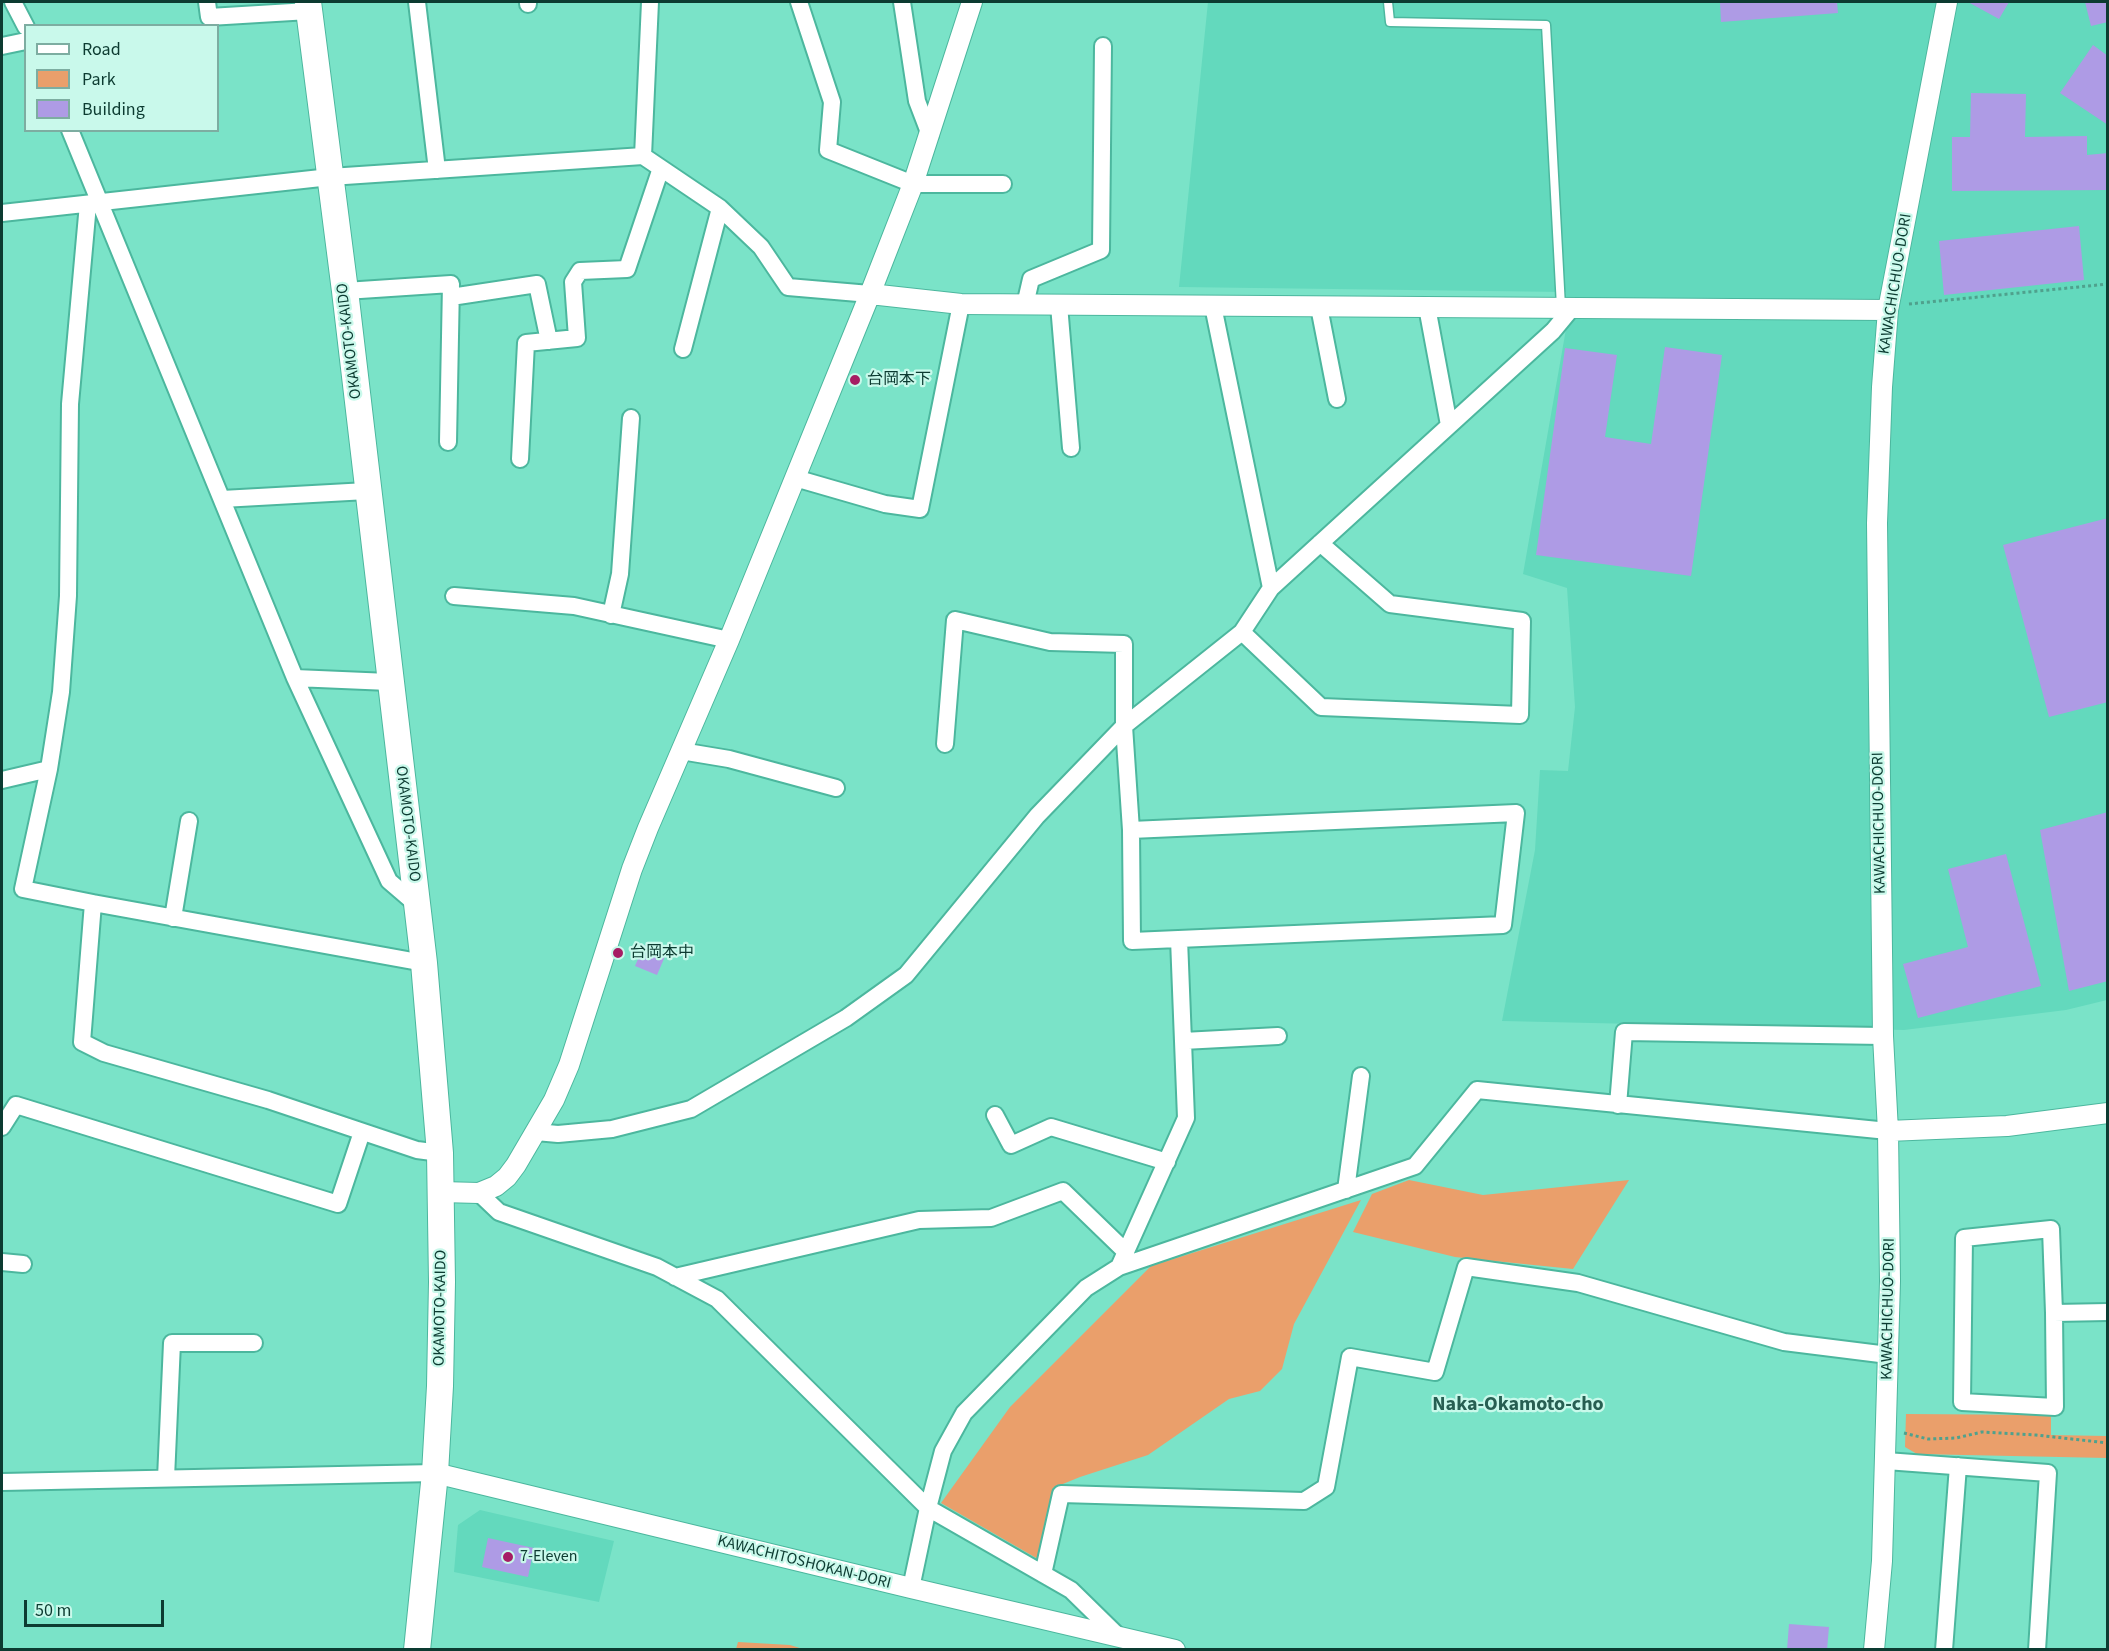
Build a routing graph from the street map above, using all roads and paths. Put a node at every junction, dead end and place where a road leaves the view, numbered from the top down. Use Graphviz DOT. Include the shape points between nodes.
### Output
graph roads {
  1 [pos="13,2"];
  2 [pos="207,2"];
  3 [pos="417,2"];
  4 [pos="650,2"];
  5 [pos="799,2"];
  6 [pos="902,2"];
  7 [pos="972,2"];
  8 [pos="1388,2"];
  9 [pos="1947,2"];
  10 [pos="308,6"];
  11 [pos="24,24"];
  12 [pos="24,41"];
  13 [pos="2,46"];
  14 [pos="1103,46"];
  15 [pos="71,132"];
  16 [pos="930,135"];
  17 [pos="643,156"];
  18 [pos="661,168"];
  19 [pos="437,170"];
  20 [pos="330,177"];
  21 [pos="913,184"];
  22 [pos="1003,184"];
  23 [pos="94,203"];
  24 [pos="720,208"];
  25 [pos="2,213"];
  26 [pos="2108,284"];
  27 [pos="1892,289"];
  28 [pos="345,291"];
  29 [pos="870,294"];
  30 [pos="451,297"];
  31 [pos="961,304"];
  32 [pos="1025,305"];
  33 [pos="1059,305"];
  34 [pos="1213,306"];
  35 [pos="1319,307"];
  36 [pos="1427,307"];
  37 [pos="1566,308"];
  38 [pos="1888,310"];
  39 [pos="549,341"];
  40 [pos="683,349"];
  41 [pos="1337,399"];
  42 [pos="631,418"];
  43 [pos="1449,425"];
  44 [pos="448,442"];
  45 [pos="1071,448"];
  46 [pos="520,459"];
  47 [pos="795,478"];
  48 [pos="368,491"];
  49 [pos="222,499"];
  50 [pos="1320,543"];
  51 [pos="1270,588"];
  52 [pos="454,596"];
  53 [pos="611,615"];
  54 [pos="1242,632"];
  55 [pos="729,640"];
  56 [pos="295,678"];
  57 [pos="389,682"];
  58 [pos="1124,726"];
  59 [pos="945,744"];
  60 [pos="681,751"];
  61 [pos="49,768"];
  62 [pos="2,780"];
  63 [pos="836,788"];
  64 [pos="189,821"];
  65 [pos="1131,830"];
  66 [pos="93,903"];
  67 [pos="417,905"];
  68 [pos="173,918"];
  69 [pos="1179,939"];
  70 [pos="424,963"];
  71 [pos="1278,1036"];
  72 [pos="1883,1036"];
  73 [pos="1183,1041"];
  74 [pos="1361,1076"];
  75 [pos="1618,1105"];
  76 [pos="2108,1113"];
  77 [pos="995,1115"];
  78 [pos="2,1127"];
  79 [pos="1888,1131"];
  80 [pos="362,1132"];
  81 [pos="536,1132"];
  82 [pos="440,1153"];
  83 [pos="1167,1162"];
  84 [pos="1346,1190"];
  85 [pos="441,1192"];
  86 [pos="479,1193"];
  87 [pos="1123,1260"];
  88 [pos="2,1262"];
  89 [pos="23,1264"];
  90 [pos="675,1276"];
  91 [pos="2054,1312"];
  92 [pos="2108,1312"];
  93 [pos="254,1343"];
  94 [pos="1888,1354"];
  95 [pos="1887,1429"];
  96 [pos="2108,1443"];
  97 [pos="1886,1461"];
  98 [pos="1958,1466"];
  99 [pos="435,1473"];
  100 [pos="166,1478"];
  101 [pos="2,1482"];
  102 [pos="928,1508"];
  103 [pos="1043,1574"];
  104 [pos="911,1588"];
  105 [pos="1119,1637"];
  106 [pos="417,1650"];
  107 [pos="1175,1650"];
  108 [pos="1874,1650"];
  109 [pos="1944,1650"];
  110 [pos="2037,1650"];
  1 -- 11 [label="street"];
  2 -- 10 [label="street" via="209,17"];
  3 -- 19 [label="street"];
  4 -- 17 [label="street"];
  5 -- 21 [label="street" via="832,102 828,150"];
  6 -- 16 [label="street" via="916,101"];
  7 -- 16 [label="street"];
  8 -- 37 [label="lane" via="1390,21 1546,25"];
  9 -- 27 [label="street, KAWACHICHUO-DORI"];
  10 -- 20 [label="main road, OKAMOTO-KAIDO"];
  12 -- 13 [label="street"];
  14 -- 32 [label="street" via="1101,250 1031,279"];
  15 -- 23 [label="street"];
  16 -- 21 [label="street"];
  17 -- 18 [label="street"];
  17 -- 19 [label="street"];
  18 -- 24 [label="street"];
  18 -- 39 [label="street" via="627,269 580,271 573,282 577,338"];
  19 -- 20 [label="street"];
  20 -- 23 [label="street"];
  20 -- 28 [label="main road, OKAMOTO-KAIDO"];
  21 -- 22 [label="street"];
  21 -- 29 [label="street"];
  23 -- 25 [label="street"];
  23 -- 49 [label="street"];
  23 -- 61 [label="street" via="70,404 68,596"];
  24 -- 29 [label="street" via="761,247 788,287"];
  24 -- 40 [label="street"];
  26 -- 27 [label="path" via="1904,304 1905,291"];
  27 -- 38 [label="street, KAWACHICHUO-DORI"];
  28 -- 30 [label="street" via="451,284"];
  28 -- 48 [label="main road, OKAMOTO-KAIDO"];
  29 -- 31 [label="street"];
  29 -- 47 [label="street"];
  30 -- 39 [label="street" via="537,284"];
  30 -- 44 [label="street"];
  31 -- 32 [label="street"];
  31 -- 47 [label="street" via="920,509 885,504"];
  32 -- 33 [label="street"];
  33 -- 34 [label="street"];
  33 -- 45 [label="street"];
  34 -- 35 [label="street"];
  34 -- 51 [label="street"];
  35 -- 36 [label="street"];
  35 -- 41 [label="street"];
  36 -- 37 [label="street"];
  36 -- 43 [label="street"];
  37 -- 38 [label="street"];
  37 -- 43 [label="street" via="1553,331"];
  38 -- 72 [label="street, KAWACHICHUO-DORI" via="1881,387 1877,523"];
  39 -- 46 [label="street" via="526,343"];
  42 -- 53 [label="street" via="620,574"];
  43 -- 50 [label="street"];
  47 -- 55 [label="street"];
  48 -- 49 [label="street"];
  48 -- 57 [label="main road, OKAMOTO-KAIDO"];
  49 -- 56 [label="street"];
  50 -- 51 [label="street"];
  50 -- 54 [label="street" via="1390,604 1522,621 1520,715 1321,707"];
  51 -- 54 [label="street"];
  52 -- 53 [label="street" via="574,606"];
  53 -- 55 [label="street"];
  54 -- 58 [label="street"];
  55 -- 60 [label="street"];
  56 -- 57 [label="street"];
  56 -- 67 [label="street" via="389,881"];
  57 -- 67 [label="main road, OKAMOTO-KAIDO"];
  58 -- 59 [label="street" via="1124,644 1050,642 955,620"];
  58 -- 65 [label="street"];
  58 -- 81 [label="street" via="1037,816 906,975 846,1018 691,1109 612,1129"];
  60 -- 63 [label="street" via="729,759"];
  60 -- 81 [label="street" via="628,879 569,1065"];
  61 -- 62 [label="street"];
  61 -- 66 [label="street" via="23,889"];
  64 -- 68 [label="street"];
  65 -- 69 [label="street" via="1132,941"];
  65 -- 69 [label="street" via="1516,813 1503,925"];
  66 -- 68 [label="street"];
  66 -- 80 [label="street" via="82,1042 104,1053 268,1100"];
  67 -- 70 [label="main road, OKAMOTO-KAIDO"];
  68 -- 70 [label="street"];
  69 -- 73 [label="street"];
  70 -- 82 [label="main road, OKAMOTO-KAIDO"];
  71 -- 73 [label="street"];
  72 -- 75 [label="street" via="1624,1032"];
  72 -- 79 [label="street, KAWACHICHUO-DORI"];
  73 -- 83 [label="street" via="1186,1119"];
  74 -- 84 [label="street"];
  75 -- 79 [label="street"];
  75 -- 84 [label="street" via="1478,1090 1414,1166"];
  76 -- 79 [label="street" via="2007,1126"];
  77 -- 83 [label="street" via="1011,1144 1051,1127"];
  78 -- 80 [label="street" via="16,1105 338,1204"];
  79 -- 94 [label="street, KAWACHICHUO-DORI"];
  80 -- 82 [label="street" via="417,1150"];
  81 -- 86 [label="street" via="507,1177"];
  82 -- 85 [label="main road, OKAMOTO-KAIDO"];
  83 -- 87 [label="street"];
  84 -- 87 [label="street"];
  85 -- 86 [label="street"];
  85 -- 99 [label="main road, OKAMOTO-KAIDO" via="440,1386"];
  86 -- 90 [label="street" via="499,1212"];
  87 -- 90 [label="street" via="1063,1191 991,1218 919,1220"];
  87 -- 102 [label="street" via="1086,1288 964,1413 943,1451"];
  88 -- 89 [label="street"];
  90 -- 102 [label="street" via="717,1299"];
  91 -- 91 [label="street" via="2051,1229 1964,1238 1962,1402 2055,1407"];
  91 -- 92 [label="street"];
  93 -- 100 [label="street" via="172,1343"];
  94 -- 95 [label="street, KAWACHICHUO-DORI"];
  94 -- 103 [label="street" via="1784,1342 1578,1283 1466,1267 1435,1372 1350,1357 1326,1487 1304,1501 1061,1494"];
  95 -- 96 [label="path" via="1928,1439 1982,1432"];
  95 -- 97 [label="street, KAWACHICHUO-DORI"];
  97 -- 98 [label="street"];
  97 -- 108 [label="street, KAWACHICHUO-DORI"];
  98 -- 109 [label="street"];
  98 -- 110 [label="street" via="2048,1473"];
  99 -- 100 [label="street"];
  99 -- 104 [label="street, KAWACHITOSHOKAN-DORI"];
  99 -- 106 [label="main road, OKAMOTO-KAIDO"];
  100 -- 101 [label="street"];
  102 -- 103 [label="street"];
  102 -- 104 [label="street"];
  103 -- 105 [label="street" via="1071,1590"];
  104 -- 105 [label="street, KAWACHITOSHOKAN-DORI"];
  105 -- 107 [label="street, KAWACHITOSHOKAN-DORI"];
}
